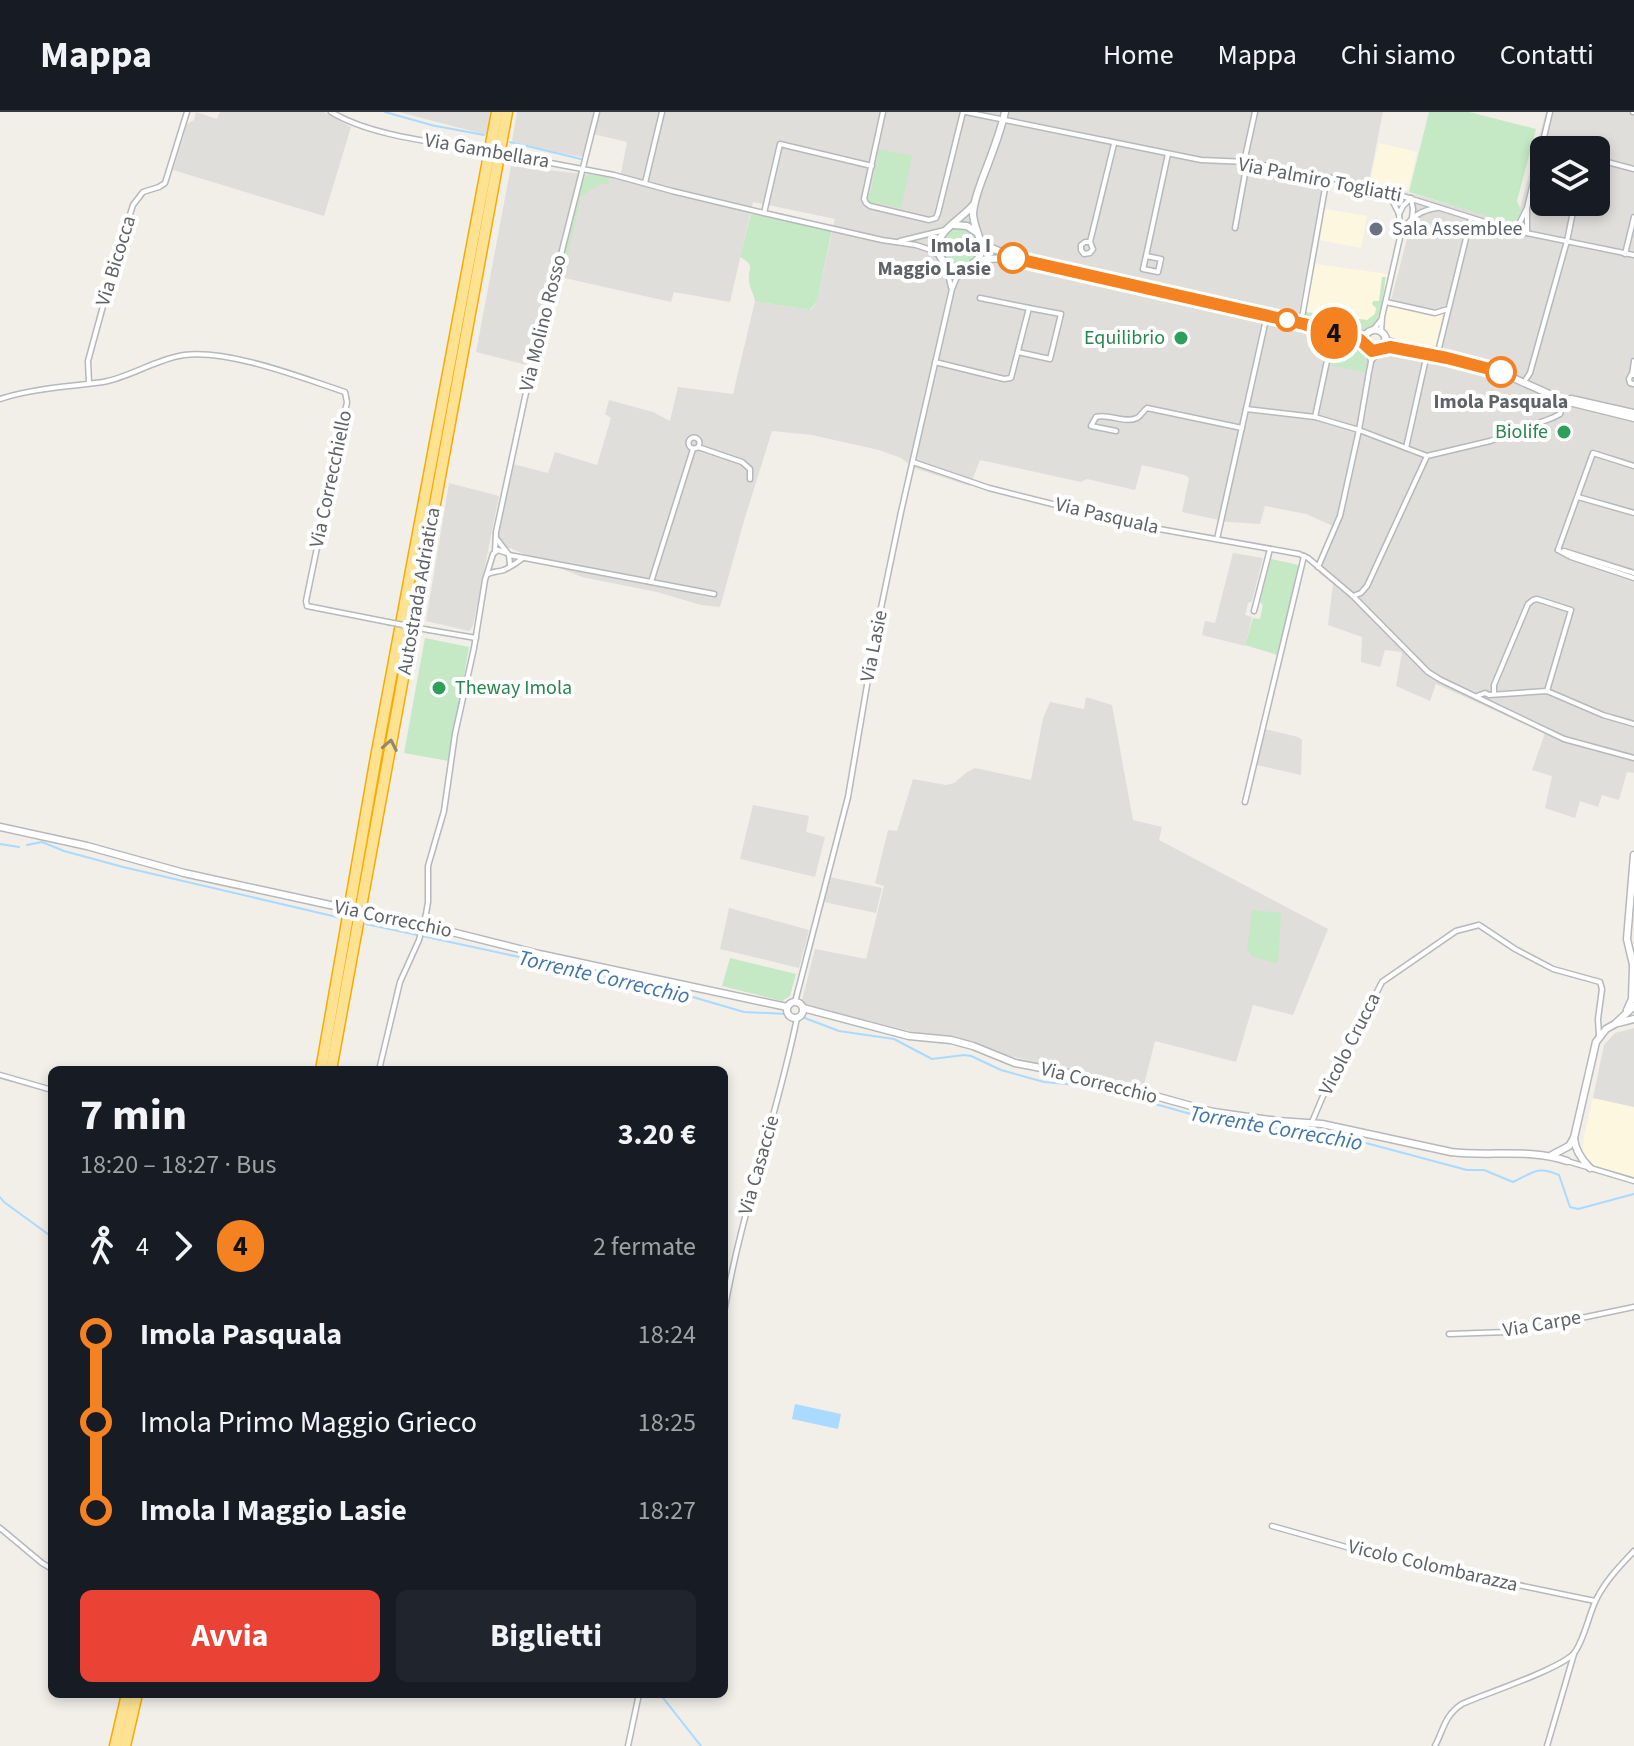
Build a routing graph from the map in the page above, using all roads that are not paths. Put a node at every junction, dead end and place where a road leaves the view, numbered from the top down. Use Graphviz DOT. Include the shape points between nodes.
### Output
graph roads {
  1 [pos="187,112"];
  2 [pos="331,112"];
  3 [pos="497,112"];
  4 [pos="507,112"];
  5 [pos="597,112"];
  6 [pos="662,112"];
  7 [pos="883,112"];
  8 [pos="964,112"];
  9 [pos="1255,112"];
  10 [pos="1550,112"];
  11 [pos="1004,116"];
  12 [pos="1114,143"];
  13 [pos="1168,154"];
  14 [pos="1246,162"];
  15 [pos="1610,163"];
  16 [pos="872,166"];
  17 [pos="582,168"];
  18 [pos="1634,169"];
  19 [pos="1327,177"];
  20 [pos="645,183"];
  21 [pos="1380,189"];
  22 [pos="1411,198"];
  23 [pos="974,204"];
  24 [pos="1441,208"];
  25 [pos="1527,208"];
  26 [pos="764,213"];
  27 [pos="1399,214"];
  28 [pos="1572,216"];
  29 [pos="1471,217"];
  30 [pos="1634,217"];
  31 [pos="1412,218"];
  32 [pos="948,228"];
  33 [pos="1235,228"];
  34 [pos="1516,230"];
  35 [pos="1401,233"];
  36 [pos="1527,233"];
  37 [pos="978,235"];
  38 [pos="1567,241"];
  39 [pos="898,242"];
  40 [pos="1090,242"];
  41 [pos="1625,254"];
  42 [pos="1634,255"];
  43 [pos="1146,256"];
  44 [pos="1016,258"];
  45 [pos="942,260"];
  46 [pos="973,263"];
  47 [pos="966,267"];
  48 [pos="952,289"];
  49 [pos="980,298"];
  50 [pos="1386,302"];
  51 [pos="1029,308"];
  52 [pos="1448,309"];
  53 [pos="1267,315"];
  54 [pos="1382,317"];
  55 [pos="1302,324"];
  56 [pos="1373,330"];
  57 [pos="1381,332"];
  58 [pos="1333,333"];
  59 [pos="1365,339"];
  60 [pos="1382,346"];
  61 [pos="1369,350"];
  62 [pos="1018,352"];
  63 [pos="1438,352"];
  64 [pos="1427,354"];
  65 [pos="1634,361"];
  66 [pos="935,362"];
  67 [pos="1371,362"];
  68 [pos="1633,375"];
  69 [pos="1526,379"];
  70 [pos="89,383"];
  71 [pos="1634,384"];
  72 [pos="0,399"];
  73 [pos="1565,401"];
  74 [pos="1246,409"];
  75 [pos="1634,415"];
  76 [pos="1315,417"];
  77 [pos="1242,428"];
  78 [pos="1359,430"];
  79 [pos="1116,431"];
  80 [pos="1406,448"];
  81 [pos="1427,456"];
  82 [pos="913,462"];
  83 [pos="1634,466"];
  84 [pos="750,479"];
  85 [pos="1578,497"];
  86 [pos="1634,513"];
  87 [pos="495,536"];
  88 [pos="1217,539"];
  89 [pos="1270,549"];
  90 [pos="495,552"];
  91 [pos="508,554"];
  92 [pos="1304,556"];
  93 [pos="523,558"];
  94 [pos="491,560"];
  95 [pos="509,565"];
  96 [pos="1318,567"];
  97 [pos="499,570"];
  98 [pos="488,574"];
  99 [pos="1634,576"];
  100 [pos="651,582"];
  101 [pos="714,594"];
  102 [pos="1353,596"];
  103 [pos="1254,611"];
  104 [pos="476,638"];
  105 [pos="1547,691"];
  106 [pos="1491,694"];
  107 [pos="1483,699"];
  108 [pos="1634,724"];
  109 [pos="1634,758"];
  110 [pos="1245,802"];
  111 [pos="0,827"];
  112 [pos="1634,855"];
  113 [pos="423,924"];
  114 [pos="1634,968"];
  115 [pos="795,1002"];
  116 [pos="1634,1006"];
  117 [pos="787,1007"];
  118 [pos="803,1008"];
  119 [pos="1626,1012"];
  120 [pos="797,1018"];
  121 [pos="1634,1018"];
  122 [pos="1615,1024"];
  123 [pos="1599,1036"];
  124 [pos="322,1066"];
  125 [pos="332,1066"];
  126 [pos="380,1066"];
  127 [pos="0,1075"];
  128 [pos="48,1089"];
  129 [pos="1312,1123"];
  130 [pos="1572,1143"];
  131 [pos="1549,1156"];
  132 [pos="1567,1161"];
  133 [pos="1590,1168"];
  134 [pos="1634,1181"];
  135 [pos="728,1293"];
  136 [pos="1634,1307"];
  137 [pos="1449,1334"];
  138 [pos="1272,1526"];
  139 [pos="0,1528"];
  140 [pos="1634,1551"];
  141 [pos="48,1566"];
  142 [pos="1595,1601"];
  143 [pos="1575,1652"];
  144 [pos="126,1698"];
  145 [pos="136,1698"];
  146 [pos="638,1698"];
  147 [pos="115,1746"];
  148 [pos="125,1746"];
  149 [pos="628,1746"];
  150 [pos="1435,1746"];
  151 [pos="1547,1746"];
  1 -- 70 [label="street, Via Bicocca" via="165,183 143,192 133,205 88,361"];
  2 -- 17 [label="street, Via Gambellara, bridge" via="378,131"];
  3 -- 124 [label="highway, Autostrada Adriatica"];
  125 -- 4 [label="highway, Autostrada Adriatica, one-way"];
  5 -- 17 [label="street, Via Molino Rosso"];
  6 -- 20 [label="street"];
  7 -- 16 [label="street"];
  8 -- 11 [label="street, Via Palmiro Togliatti"];
  8 -- 16 [label="street" via="936,218 866,203"];
  9 -- 14 [label="street"];
  10 -- 25 [label="street"];
  11 -- 12 [label="street, Via Palmiro Togliatti"];
  11 -- 23 [label="street"];
  12 -- 13 [label="street, Via Palmiro Togliatti"];
  12 -- 40 [label="street"];
  13 -- 14 [label="street, Via Palmiro Togliatti"];
  13 -- 43 [label="street"];
  14 -- 19 [label="street, Via Palmiro Togliatti"];
  14 -- 33 [label="street"];
  15 -- 18 [label="street"];
  16 -- 26 [label="street" via="780,144"];
  17 -- 20 [label="street, Via Gambellara"];
  17 -- 87 [label="street, Via Molino Rosso"];
  19 -- 21 [label="street, Via Palmiro Togliatti"];
  19 -- 55 [label="street"];
  20 -- 26 [label="street, Via Gambellara"];
  21 -- 22 [label="street, Via Palmiro Togliatti"];
  21 -- 27 [label="street"];
  22 -- 24 [label="street, Via Palmiro Togliatti"];
  22 -- 27 [label="street"];
  22 -- 31 [label="street"];
  23 -- 32 [label="street"];
  23 -- 37 [label="street"];
  24 -- 29 [label="street, Via Palmiro Togliatti"];
  24 -- 31 [label="street"];
  25 -- 34 [label="street"];
  25 -- 36 [label="street"];
  26 -- 39 [label="street, Via Gambellara"];
  27 -- 35 [label="street"];
  28 -- 38 [label="street"];
  29 -- 34 [label="street, Via Palmiro Togliatti"];
  29 -- 52 [label="street"];
  30 -- 41 [label="street"];
  31 -- 35 [label="street"];
  32 -- 37 [label="street" via="967,226"];
  32 -- 39 [label="street, Via Gambellara"];
  32 -- 45 [label="street, Via Lasie" via="938,242"];
  34 -- 36 [label="street, Via Palmiro Togliatti"];
  35 -- 50 [label="street"];
  36 -- 38 [label="street, Via Palmiro Togliatti"];
  37 -- 44 [label="street" via="989,247"];
  37 -- 46 [label="street" via="980,255"];
  38 -- 41 [label="street, Via Palmiro Togliatti"];
  38 -- 69 [label="street"];
  39 -- 45 [label="street, Via Gambellara" via="924,247"];
  41 -- 42 [label="street, Via Palmiro Togliatti"];
  43 -- 43 [label="street" via="1143,269 1158,272 1161,259"];
  44 -- 46 [label="street"];
  44 -- 53 [label="street"];
  45 -- 47 [label="street"];
  45 -- 48 [label="street, Via Lasie"];
  46 -- 47 [label="street, Via Lasie"];
  47 -- 48 [label="street, Via Lasie"];
  48 -- 66 [label="street, Via Lasie"];
  49 -- 51 [label="street"];
  50 -- 52 [label="street" via="1435,313"];
  50 -- 54 [label="street"];
  51 -- 62 [label="street"];
  51 -- 62 [label="street" via="1061,314 1050,359"];
  52 -- 63 [label="street"];
  53 -- 55 [label="street"];
  53 -- 74 [label="street"];
  54 -- 56 [label="street"];
  54 -- 57 [label="street"];
  55 -- 58 [label="street"];
  55 -- 59 [label="street"];
  56 -- 57 [label="street"];
  56 -- 59 [label="street"];
  57 -- 60 [label="street"];
  58 -- 59 [label="street"];
  58 -- 76 [label="street"];
  59 -- 61 [label="street"];
  60 -- 61 [label="street"];
  60 -- 63 [label="street"];
  60 -- 64 [label="street"];
  60 -- 67 [label="street"];
  61 -- 67 [label="street"];
  62 -- 66 [label="street" via="1008,379"];
  63 -- 69 [label="street"];
  64 -- 73 [label="street" via="1498,371"];
  64 -- 80 [label="street"];
  65 -- 68 [label="street"];
  66 -- 82 [label="street, Via Lasie"];
  67 -- 78 [label="street"];
  68 -- 71 [label="street" via="1629,380"];
  69 -- 75 [label="street" via="1564,397"];
  70 -- 72 [label="street, Via Correcchiello"];
  70 -- 104 [label="street, Via Correcchiello, bridge" via="185,355 276,370 345,392 307,606"];
  73 -- 75 [label="street"];
  73 -- 81 [label="street" via="1552,418"];
  74 -- 76 [label="street"];
  74 -- 77 [label="street"];
  76 -- 78 [label="street"];
  77 -- 79 [label="street" via="1147,408 1137,418 1093,419 1091,426"];
  77 -- 88 [label="street"];
  78 -- 80 [label="street"];
  78 -- 96 [label="street" via="1340,516"];
  80 -- 81 [label="street"];
  81 -- 102 [label="street" via="1367,586"];
  82 -- 88 [label="street, Via Pasquala" via="989,488"];
  82 -- 115 [label="street, Via Lasie" via="848,797"];
  83 -- 85 [label="street" via="1593,453"];
  84 -- 100 [label="street" via="750,469 742,462 696,448"];
  85 -- 86 [label="street"];
  85 -- 99 [label="street" via="1558,550"];
  87 -- 90 [label="street, Via Molino Rosso"];
  87 -- 91 [label="street"];
  88 -- 89 [label="street, Via Pasquala"];
  89 -- 92 [label="street, Via Pasquala"];
  89 -- 103 [label="street"];
  90 -- 91 [label="street"];
  90 -- 94 [label="street"];
  91 -- 93 [label="street"];
  91 -- 95 [label="street"];
  92 -- 96 [label="street, Via Pasquala"];
  92 -- 110 [label="street"];
  93 -- 95 [label="street"];
  93 -- 100 [label="street"];
  94 -- 97 [label="street"];
  94 -- 98 [label="street"];
  95 -- 97 [label="street"];
  96 -- 102 [label="street, Via Pasquala"];
  97 -- 98 [label="street"];
  98 -- 104 [label="street"];
  100 -- 101 [label="street"];
  102 -- 107 [label="street, Via Pasquala" via="1428,672"];
  104 -- 113 [label="street" via="444,811 428,866"];
  105 -- 106 [label="street"];
  105 -- 106 [label="street" via="1571,610 1537,599 1528,604"];
  105 -- 108 [label="street"];
  106 -- 107 [label="street"];
  107 -- 109 [label="street, Via Pasquala" via="1564,739"];
  111 -- 113 [label="street, Via Correcchio, bridge"];
  112 -- 114 [label="street" via="1627,939"];
  113 -- 117 [label="street, Via Correcchio"];
  113 -- 126 [label="street" via="400,982"];
  114 -- 119 [label="street"];
  115 -- 117 [label="street"];
  115 -- 118 [label="street, Via Correcchio"];
  116 -- 119 [label="street"];
  117 -- 120 [label="street"];
  118 -- 120 [label="street"];
  118 -- 129 [label="street, Via Correcchio" via="909,1036 951,1040 1015,1063 1213,1112"];
  119 -- 122 [label="street"];
  120 -- 135 [label="street, Via Casaccie"];
  121 -- 122 [label="street"];
  122 -- 123 [label="street"];
  123 -- 129 [label="street, Vicolo Crucca" via="1600,982 1553,969 1474,925 1447,936 1382,982"];
  123 -- 130 [label="street"];
  127 -- 128 [label="street"];
  129 -- 131 [label="street, Via Correcchio" via="1471,1155"];
  130 -- 131 [label="street"];
  130 -- 132 [label="street"];
  130 -- 133 [label="street"];
  131 -- 132 [label="street, Via Correcchio"];
  132 -- 133 [label="street, Via Correcchio"];
  133 -- 134 [label="street, Via Correcchio"];
  136 -- 137 [label="street, Via Carpe" via="1538,1321 1507,1332"];
  138 -- 142 [label="street, Vicolo Colombarazza" via="1378,1556"];
  139 -- 141 [label="street"];
  140 -- 142 [label="street"];
  142 -- 143 [label="street"];
  143 -- 150 [label="street" via="1561,1663 1453,1709"];
  143 -- 151 [label="street"];
  144 -- 147 [label="highway"];
  145 -- 148 [label="highway"];
  146 -- 149 [label="street"];
}
